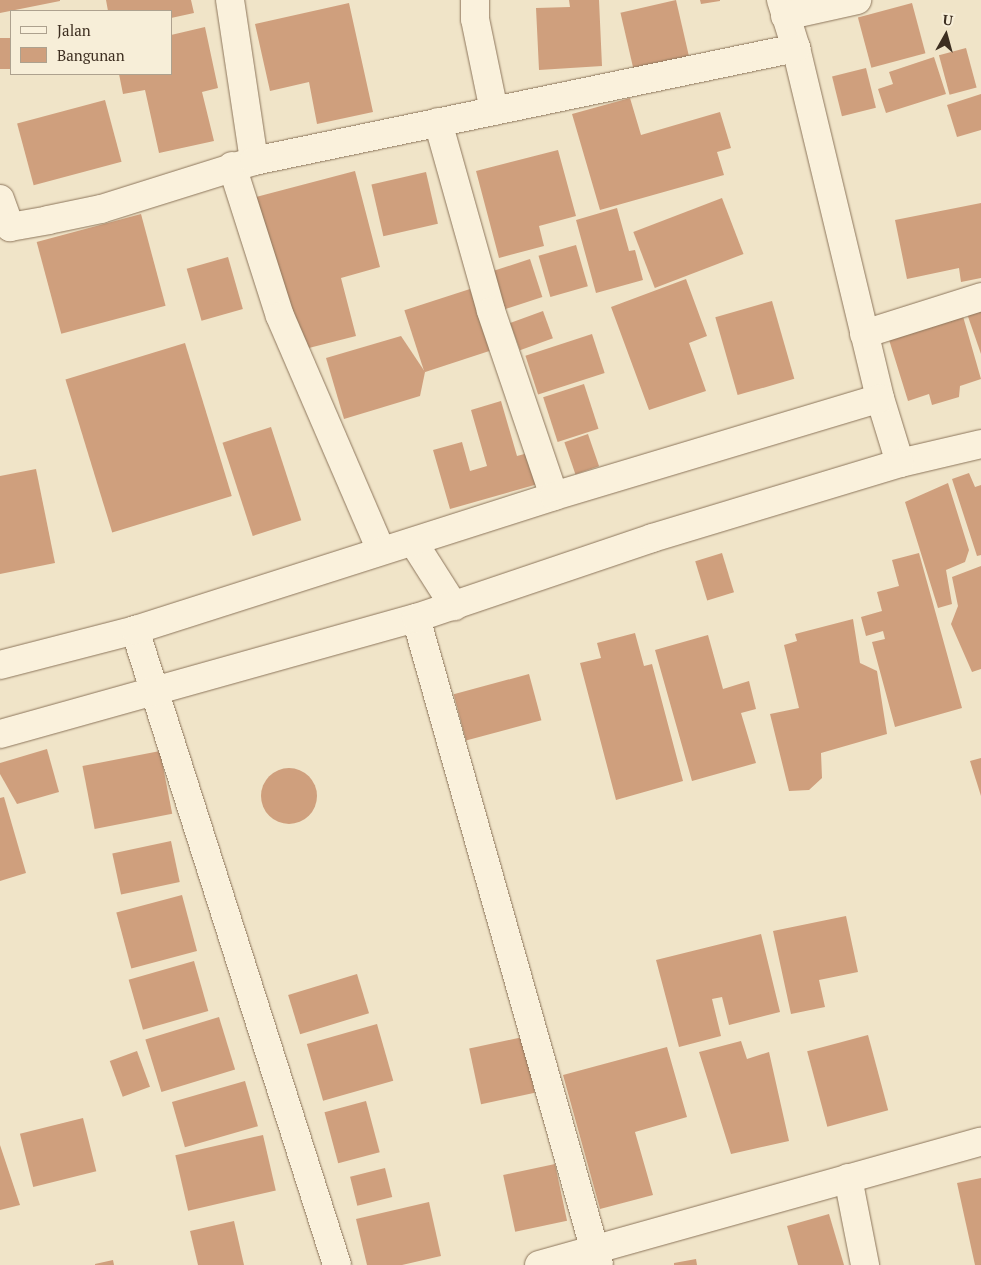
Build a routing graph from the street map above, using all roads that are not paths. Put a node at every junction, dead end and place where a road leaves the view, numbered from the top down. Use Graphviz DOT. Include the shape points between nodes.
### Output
graph roads {
  1 [pos="230,0"];
  2 [pos="475,0"];
  3 [pos="857,0"];
  4 [pos="783,8"];
  5 [pos="796,48"];
  6 [pos="494,111"];
  7 [pos="438,122"];
  8 [pos="243,163"];
  9 [pos="0,199"];
  10 [pos="981,296"];
  11 [pos="864,334"];
  12 [pos="880,398"];
  13 [pos="981,444"];
  14 [pos="900,463"];
  15 [pos="554,496"];
  16 [pos="381,550"];
  17 [pos="420,553"];
  18 [pos="449,598"];
  19 [pos="416,618"];
  20 [pos="137,638"];
  21 [pos="0,665"];
  22 [pos="154,682"];
  23 [pos="0,734"];
  24 [pos="981,1142"];
  25 [pos="848,1178"];
  26 [pos="597,1257"];
  27 [pos="338,1265"];
  28 [pos="539,1265"];
  29 [pos="865,1265"];
  1 -- 8 [label="street"];
  2 -- 6 [label="street" via="475,19"];
  3 -- 4 [label="street"];
  4 -- 5 [label="street"];
  5 -- 6 [label="street"];
  5 -- 11 [label="street"];
  6 -- 7 [label="street"];
  7 -- 8 [label="street"];
  7 -- 15 [label="street" via="491,311"];
  8 -- 9 [label="street" via="101,209 10,227"];
  8 -- 16 [label="street" via="280,316"];
  10 -- 11 [label="street"];
  11 -- 12 [label="street"];
  12 -- 14 [label="street"];
  12 -- 15 [label="street"];
  13 -- 14 [label="street"];
  14 -- 18 [label="street"];
  15 -- 17 [label="street"];
  16 -- 17 [label="street"];
  16 -- 20 [label="street"];
  17 -- 18 [label="street"];
  18 -- 19 [label="street"];
  19 -- 22 [label="street"];
  19 -- 26 [label="street"];
  20 -- 21 [label="street"];
  20 -- 22 [label="street"];
  22 -- 23 [label="street"];
  22 -- 27 [label="street"];
  24 -- 25 [label="street"];
  25 -- 26 [label="street"];
  25 -- 29 [label="street"];
  26 -- 28 [label="street"];
}
